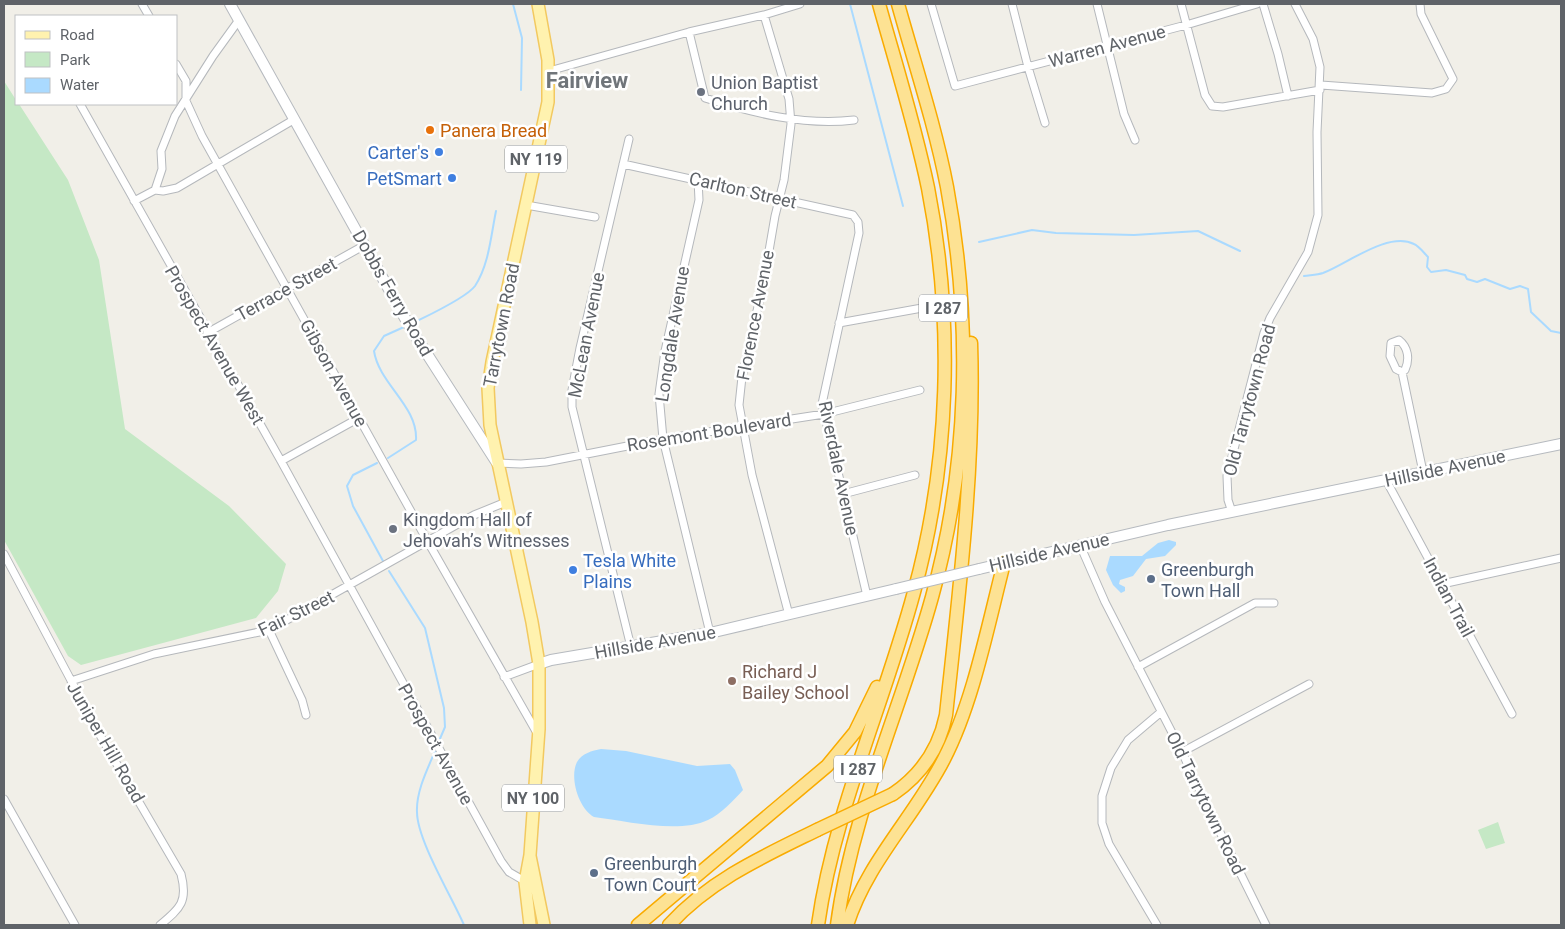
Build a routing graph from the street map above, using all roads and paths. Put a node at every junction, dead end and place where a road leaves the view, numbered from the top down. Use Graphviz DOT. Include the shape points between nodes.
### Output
graph roads {
  1 [pos="142,4"];
  2 [pos="230,4"];
  3 [pos="538,4"];
  4 [pos="800,4"];
  5 [pos="879,4"];
  6 [pos="898,4"];
  7 [pos="931,4"];
  8 [pos="1012,4"];
  9 [pos="1096,4"];
  10 [pos="1180,4"];
  11 [pos="1257,4"];
  12 [pos="1263,4"];
  13 [pos="1295,4"];
  14 [pos="1420,4"];
  15 [pos="148,15"];
  16 [pos="764,15"];
  17 [pos="240,20"];
  18 [pos="1186,25"];
  19 [pos="689,32"];
  20 [pos="1108,46"];
  21 [pos="178,67"];
  22 [pos="1028,67"];
  23 [pos="549,71"];
  24 [pos="1320,88"];
  25 [pos="1288,96"];
  26 [pos="186,98"];
  27 [pos="81,105"];
  28 [pos="790,118"];
  29 [pos="295,119"];
  30 [pos="854,120"];
  31 [pos="1045,123"];
  32 [pos="629,139"];
  33 [pos="1135,140"];
  34 [pos="218,163"];
  35 [pos="623,164"];
  36 [pos="698,180"];
  37 [pos="155,190"];
  38 [pos="779,199"];
  39 [pos="134,201"];
  40 [pos="526,205"];
  41 [pos="951,212"];
  42 [pos="595,217"];
  43 [pos="858,222"];
  44 [pos="365,245"];
  45 [pos="288,288"];
  46 [pos="922,308"];
  47 [pos="839,323"];
  48 [pos="207,333"];
  49 [pos="1402,372"];
  50 [pos="920,390"];
  51 [pos="824,414"];
  52 [pos="359,418"];
  53 [pos="742,425"];
  54 [pos="663,439"];
  55 [pos="1561,444"];
  56 [pos="582,454"];
  57 [pos="281,461"];
  58 [pos="497,463"];
  59 [pos="1423,472"];
  60 [pos="915,475"];
  61 [pos="1386,480"];
  62 [pos="843,494"];
  63 [pos="506,502"];
  64 [pos="1232,512"];
  65 [pos="428,542"];
  66 [pos="1080,545"];
  67 [pos="4,554"];
  68 [pos="1561,558"];
  69 [pos="1004,563"];
  70 [pos="1442,584"];
  71 [pos="348,587"];
  72 [pos="867,596"];
  73 [pos="1274,603"];
  74 [pos="789,615"];
  75 [pos="908,616"];
  76 [pos="269,630"];
  77 [pos="710,633"];
  78 [pos="631,647"];
  79 [pos="539,664"];
  80 [pos="1138,668"];
  81 [pos="504,677"];
  82 [pos="71,681"];
  83 [pos="1309,684"];
  84 [pos="1161,712"];
  85 [pos="1512,714"];
  86 [pos="306,715"];
  87 [pos="538,735"];
  88 [pos="1182,752"];
  89 [pos="4,799"];
  90 [pos="530,855"];
  91 [pos="525,882"];
  92 [pos="538,887"];
  93 [pos="75,925"];
  94 [pos="160,925"];
  95 [pos="530,925"];
  96 [pos="544,925"];
  97 [pos="638,925"];
  98 [pos="669,925"];
  99 [pos="818,925"];
  100 [pos="836,925"];
  101 [pos="847,925"];
  102 [pos="1157,925"];
  103 [pos="1266,925"];
  1 -- 15 [label="street"];
  2 -- 17 [label="main road, Dobbs Ferry Road"];
  3 -- 23 [label="main road, Tarrytown Road / NY 119"];
  4 -- 16 [label="street"];
  5 -- 75 [label="highway, I 287" via="928,190 944,315 939,467"];
  6 -- 41 [label="highway, I 287" via="935,136"];
  7 -- 22 [label="street, Warren Avenue" via="955,86"];
  8 -- 22 [label="street"];
  9 -- 20 [label="street"];
  10 -- 18 [label="street"];
  11 -- 18 [label="street, Warren Avenue"];
  12 -- 25 [label="street"];
  13 -- 24 [label="street, Old Tarrytown Road" via="1313,39 1320,67"];
  14 -- 24 [label="street" via="1453,79 1446,88 1432,93"];
  16 -- 19 [label="street"];
  16 -- 28 [label="street, Florence Avenue" via="789,99"];
  17 -- 26 [label="street"];
  17 -- 29 [label="main road, Dobbs Ferry Road"];
  18 -- 20 [label="street, Warren Avenue"];
  18 -- 25 [label="street" via="1205,95 1212,106"];
  19 -- 23 [label="street"];
  19 -- 28 [label="street" via="705,98 744,110"];
  20 -- 22 [label="street, Warren Avenue"];
  20 -- 33 [label="street" via="1124,114"];
  21 -- 26 [label="street, Gibson Avenue" via="186,81"];
  22 -- 31 [label="street"];
  23 -- 40 [label="main road, Tarrytown Road / NY 119" via="548,102"];
  24 -- 25 [label="street"];
  24 -- 64 [label="street, Old Tarrytown Road" via="1316,228 1308,252 1264,333 1226,476"];
  26 -- 34 [label="street, Gibson Avenue"];
  26 -- 37 [label="street" via="161,151 162,169"];
  27 -- 39 [label="street, Prospect Avenue West"];
  28 -- 30 [label="street" via="811,122"];
  28 -- 38 [label="street, Florence Avenue" via="790,152"];
  29 -- 34 [label="street"];
  29 -- 44 [label="main road, Dobbs Ferry Road"];
  32 -- 35 [label="street, McLean Avenue"];
  34 -- 37 [label="street" via="177,188"];
  34 -- 45 [label="street, Gibson Avenue"];
  35 -- 36 [label="street, Carlton Street"];
  35 -- 56 [label="street, McLean Avenue" via="572,390"];
  36 -- 38 [label="street, Carlton Street"];
  36 -- 54 [label="street, Longdale Avenue" via="698,200 665,351 659,394"];
  37 -- 39 [label="street"];
  38 -- 43 [label="street, Carlton Street" via="853,214"];
  38 -- 53 [label="street, Florence Avenue" via="742,377 739,405"];
  39 -- 48 [label="street, Prospect Avenue West"];
  40 -- 42 [label="street"];
  40 -- 58 [label="main road, Tarrytown Road / NY 119" via="489,374 488,413"];
  41 -- 98 [label="highway, bridge" via="970,313 972,392 966,496 947,705 941,734 917,774 893,794 730,874"];
  41 -- 100 [label="highway, I 287" via="963,340 961,418 954,495 932,596 848,865"];
  43 -- 47 [label="street, Riverdale Avenue" via="859,233"];
  44 -- 45 [label="street, Terrace Street"];
  44 -- 58 [label="main road, Dobbs Ferry Road" via="411,329"];
  45 -- 48 [label="street, Terrace Street"];
  45 -- 52 [label="street, Gibson Avenue"];
  46 -- 47 [label="street"];
  47 -- 51 [label="street, Riverdale Avenue" via="824,393"];
  48 -- 57 [label="street, Prospect Avenue West"];
  49 -- 59 [label="street"];
  50 -- 51 [label="street, Rosemont Boulevard"];
  51 -- 53 [label="street, Rosemont Boulevard"];
  51 -- 62 [label="street, Riverdale Avenue"];
  52 -- 57 [label="street"];
  52 -- 65 [label="street, Gibson Avenue"];
  53 -- 54 [label="street, Rosemont Boulevard"];
  53 -- 74 [label="street, Florence Avenue"];
  54 -- 56 [label="street, Rosemont Boulevard"];
  54 -- 77 [label="street, Longdale Avenue"];
  55 -- 59 [label="main road, Hillside Avenue"];
  56 -- 58 [label="street, Rosemont Boulevard" via="546,462"];
  56 -- 78 [label="street, McLean Avenue"];
  57 -- 71 [label="street, Prospect Avenue West"];
  58 -- 63 [label="main road, Tarrytown Road / NY 119"];
  59 -- 61 [label="main road, Hillside Avenue"];
  60 -- 62 [label="street"];
  61 -- 64 [label="main road, Hillside Avenue"];
  61 -- 70 [label="street, Indian Trail"];
  62 -- 72 [label="street, Riverdale Avenue"];
  63 -- 65 [label="street, Fair Street" via="474,515"];
  63 -- 79 [label="main road, Tarrytown Road / NY 119"];
  64 -- 66 [label="main road, Hillside Avenue"];
  65 -- 71 [label="street, Fair Street"];
  65 -- 81 [label="street, Gibson Avenue"];
  66 -- 69 [label="main road, Hillside Avenue"];
  66 -- 80 [label="street, Old Tarrytown Road"];
  67 -- 82 [label="street, Juniper Hill Road"];
  68 -- 70 [label="street"];
  69 -- 72 [label="main road, Hillside Avenue, bridge"];
  69 -- 101 [label="highway" via="968,697 952,743 932,781 866,880"];
  70 -- 85 [label="street, Indian Trail"];
  71 -- 76 [label="street, Fair Street"];
  71 -- 91 [label="street, Prospect Avenue" via="501,861 509,872"];
  72 -- 74 [label="main road, Hillside Avenue"];
  73 -- 80 [label="street" via="1255,604"];
  74 -- 77 [label="main road, Hillside Avenue"];
  75 -- 97 [label="highway" via="862,719 837,755 805,786"];
  75 -- 99 [label="highway, I 287" via="837,836"];
  76 -- 82 [label="street, Fair Street" via="154,654"];
  76 -- 86 [label="street"];
  77 -- 78 [label="main road, Hillside Avenue"];
  78 -- 79 [label="main road, Hillside Avenue"];
  79 -- 81 [label="street"];
  79 -- 87 [label="main road, Tarrytown Road / NY 100"];
  80 -- 84 [label="street, Old Tarrytown Road"];
  81 -- 87 [label="street, Gibson Avenue"];
  82 -- 94 [label="street, Juniper Hill Road" via="181,874 185,895 177,912"];
  83 -- 88 [label="street"];
  84 -- 88 [label="street, Old Tarrytown Road"];
  84 -- 102 [label="street" via="1128,740 1111,768 1102,796 1102,823 1108,844"];
  87 -- 90 [label="main road, Tarrytown Road / NY 100"];
  88 -- 103 [label="street, Old Tarrytown Road"];
  89 -- 93 [label="street"];
  90 -- 91 [label="main road, Tarrytown Road / NY 100"];
  90 -- 92 [label="main road, Tarrytown Road / NY 100"];
  91 -- 92 [label="street, Prospect Avenue"];
  91 -- 95 [label="main road, Tarrytown Road / NY 100"];
  92 -- 96 [label="main road, Tarrytown Road / NY 100"];
}
